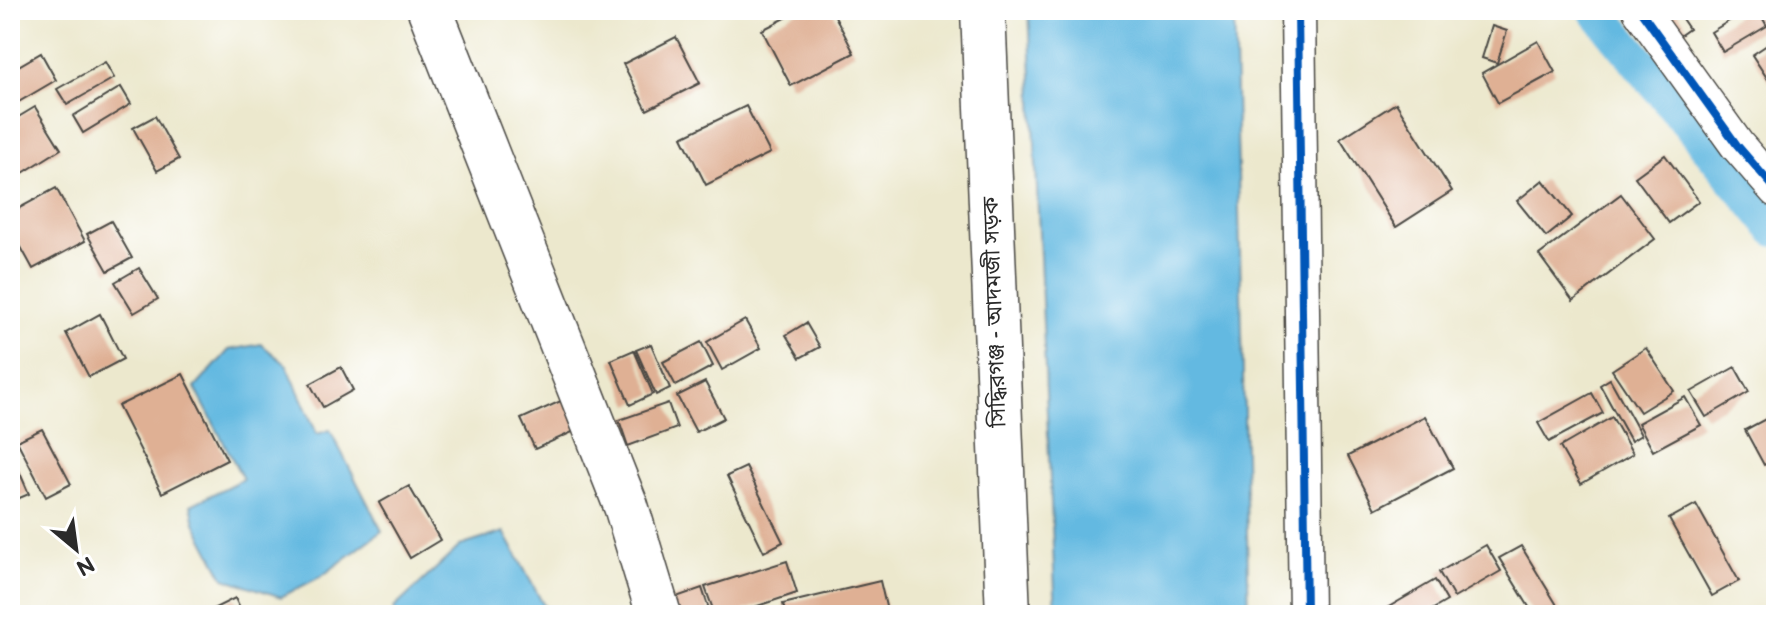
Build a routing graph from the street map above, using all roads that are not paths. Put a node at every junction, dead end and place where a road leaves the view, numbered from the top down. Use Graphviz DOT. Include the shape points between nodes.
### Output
graph roads {
  1 [pos="430,10"];
  2 [pos="983,10"];
  3 [pos="1298,10"];
  4 [pos="1640,10"];
  5 [pos="1776,190"];
  6 [pos="659,615"];
  7 [pos="1008,615"];
  8 [pos="1306,615"];
  1 -- 6 [label="main road" via="626,506"];
  2 -- 7 [label="main road, সিদ্ধিরগঞ্জ - আদমজী সড়ক"];
  3 -- 8 [label="street"];
  4 -- 5 [label="street"];
}
